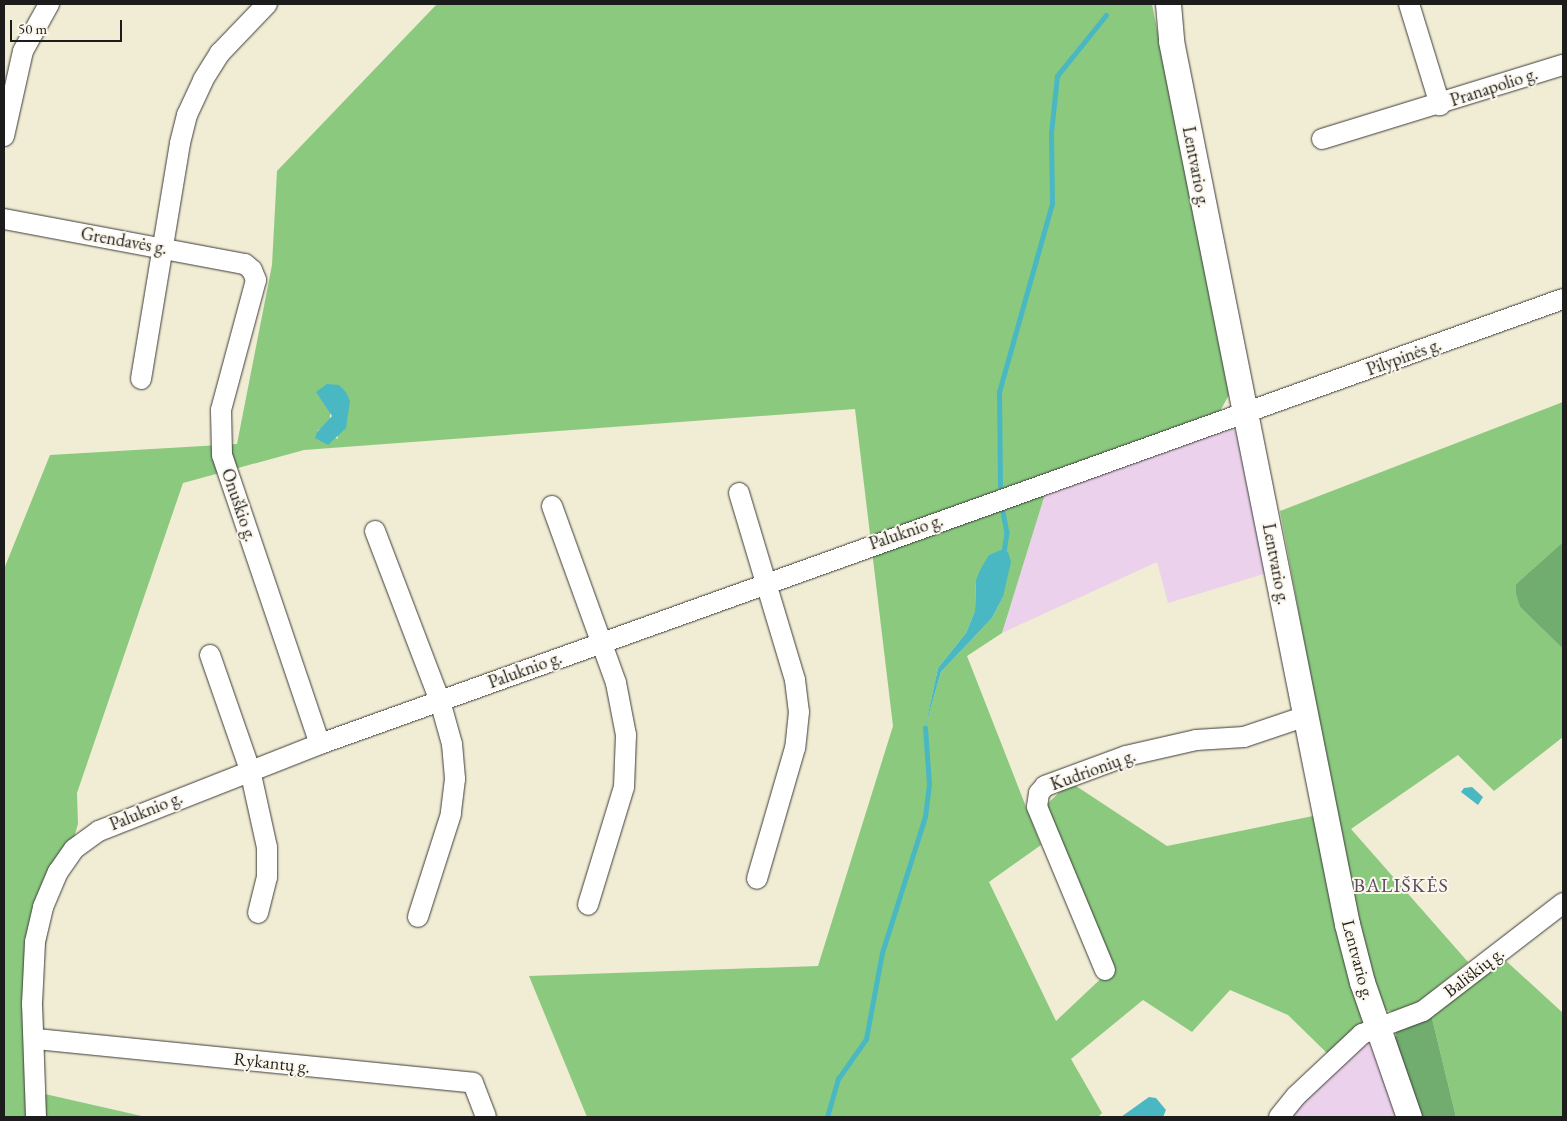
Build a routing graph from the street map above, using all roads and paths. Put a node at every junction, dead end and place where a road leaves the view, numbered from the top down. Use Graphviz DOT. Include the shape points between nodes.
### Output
graph roads {
  1 [pos="49,4"];
  2 [pos="268,4"];
  3 [pos="1168,4"];
  4 [pos="1409,4"];
  5 [pos="1563,65"];
  6 [pos="1440,105"];
  7 [pos="4,136"];
  8 [pos="1322,139"];
  9 [pos="4,219"];
  10 [pos="162,248"];
  11 [pos="245,264"];
  12 [pos="1563,299"];
  13 [pos="141,379"];
  14 [pos="1244,412"];
  15 [pos="738,493"];
  16 [pos="552,506"];
  17 [pos="376,531"];
  18 [pos="767,582"];
  19 [pos="599,643"];
  20 [pos="210,655"];
  21 [pos="440,701"];
  22 [pos="1306,716"];
  23 [pos="320,744"];
  24 [pos="250,770"];
  25 [pos="757,879"];
  26 [pos="1563,903"];
  27 [pos="588,905"];
  28 [pos="258,913"];
  29 [pos="418,918"];
  30 [pos="1105,970"];
  31 [pos="1378,1028"];
  32 [pos="36,1039"];
  33 [pos="36,1117"];
  34 [pos="486,1117"];
  35 [pos="1279,1117"];
  36 [pos="1409,1117"];
  1 -- 7 [label="street" via="23,51"];
  2 -- 10 [label="street" via="220,53 195,97 180,143"];
  3 -- 14 [label="main road, Lentvario g." via="1171,41"];
  4 -- 6 [label="street, Pranapolio g."];
  5 -- 6 [label="street, Pranapolio g."];
  6 -- 8 [label="street"];
  9 -- 10 [label="street, Grendavės g."];
  10 -- 11 [label="street, Grendavės g."];
  10 -- 13 [label="street"];
  11 -- 23 [label="street, Onuškio g." via="256,280 221,410 222,455"];
  12 -- 14 [label="street, Pilypinės g."];
  14 -- 18 [label="street, Paluknio g."];
  14 -- 22 [label="main road, Lentvario g."];
  15 -- 18 [label="street"];
  16 -- 19 [label="street"];
  17 -- 21 [label="street"];
  18 -- 19 [label="street, Paluknio g."];
  18 -- 25 [label="street" via="795,680 799,712 795,748"];
  19 -- 21 [label="street, Paluknio g."];
  19 -- 27 [label="street" via="616,683 626,735 624,787"];
  20 -- 24 [label="street"];
  21 -- 23 [label="street, Paluknio g."];
  21 -- 29 [label="street" via="452,744 454,788 451,814"];
  22 -- 30 [label="street, Kudrionių g." via="1244,737 1196,740 1126,756 1045,786 1039,793 1037,807"];
  22 -- 31 [label="main road, Lentvario g." via="1347,924"];
  23 -- 24 [label="street, Paluknio g."];
  24 -- 28 [label="street" via="268,847 267,877"];
  24 -- 32 [label="street, Paluknio g." via="118,821 74,849 50,887 34,942 32,1004"];
  26 -- 31 [label="street, Bališkių g." via="1423,1011"];
  31 -- 35 [label="street, Bališkių g." via="1362,1034 1346,1046"];
  31 -- 36 [label="main road, Lentvario g."];
  32 -- 33 [label="street, Paluknio g."];
  32 -- 34 [label="street, Rykantų g." via="473,1083"];
}
